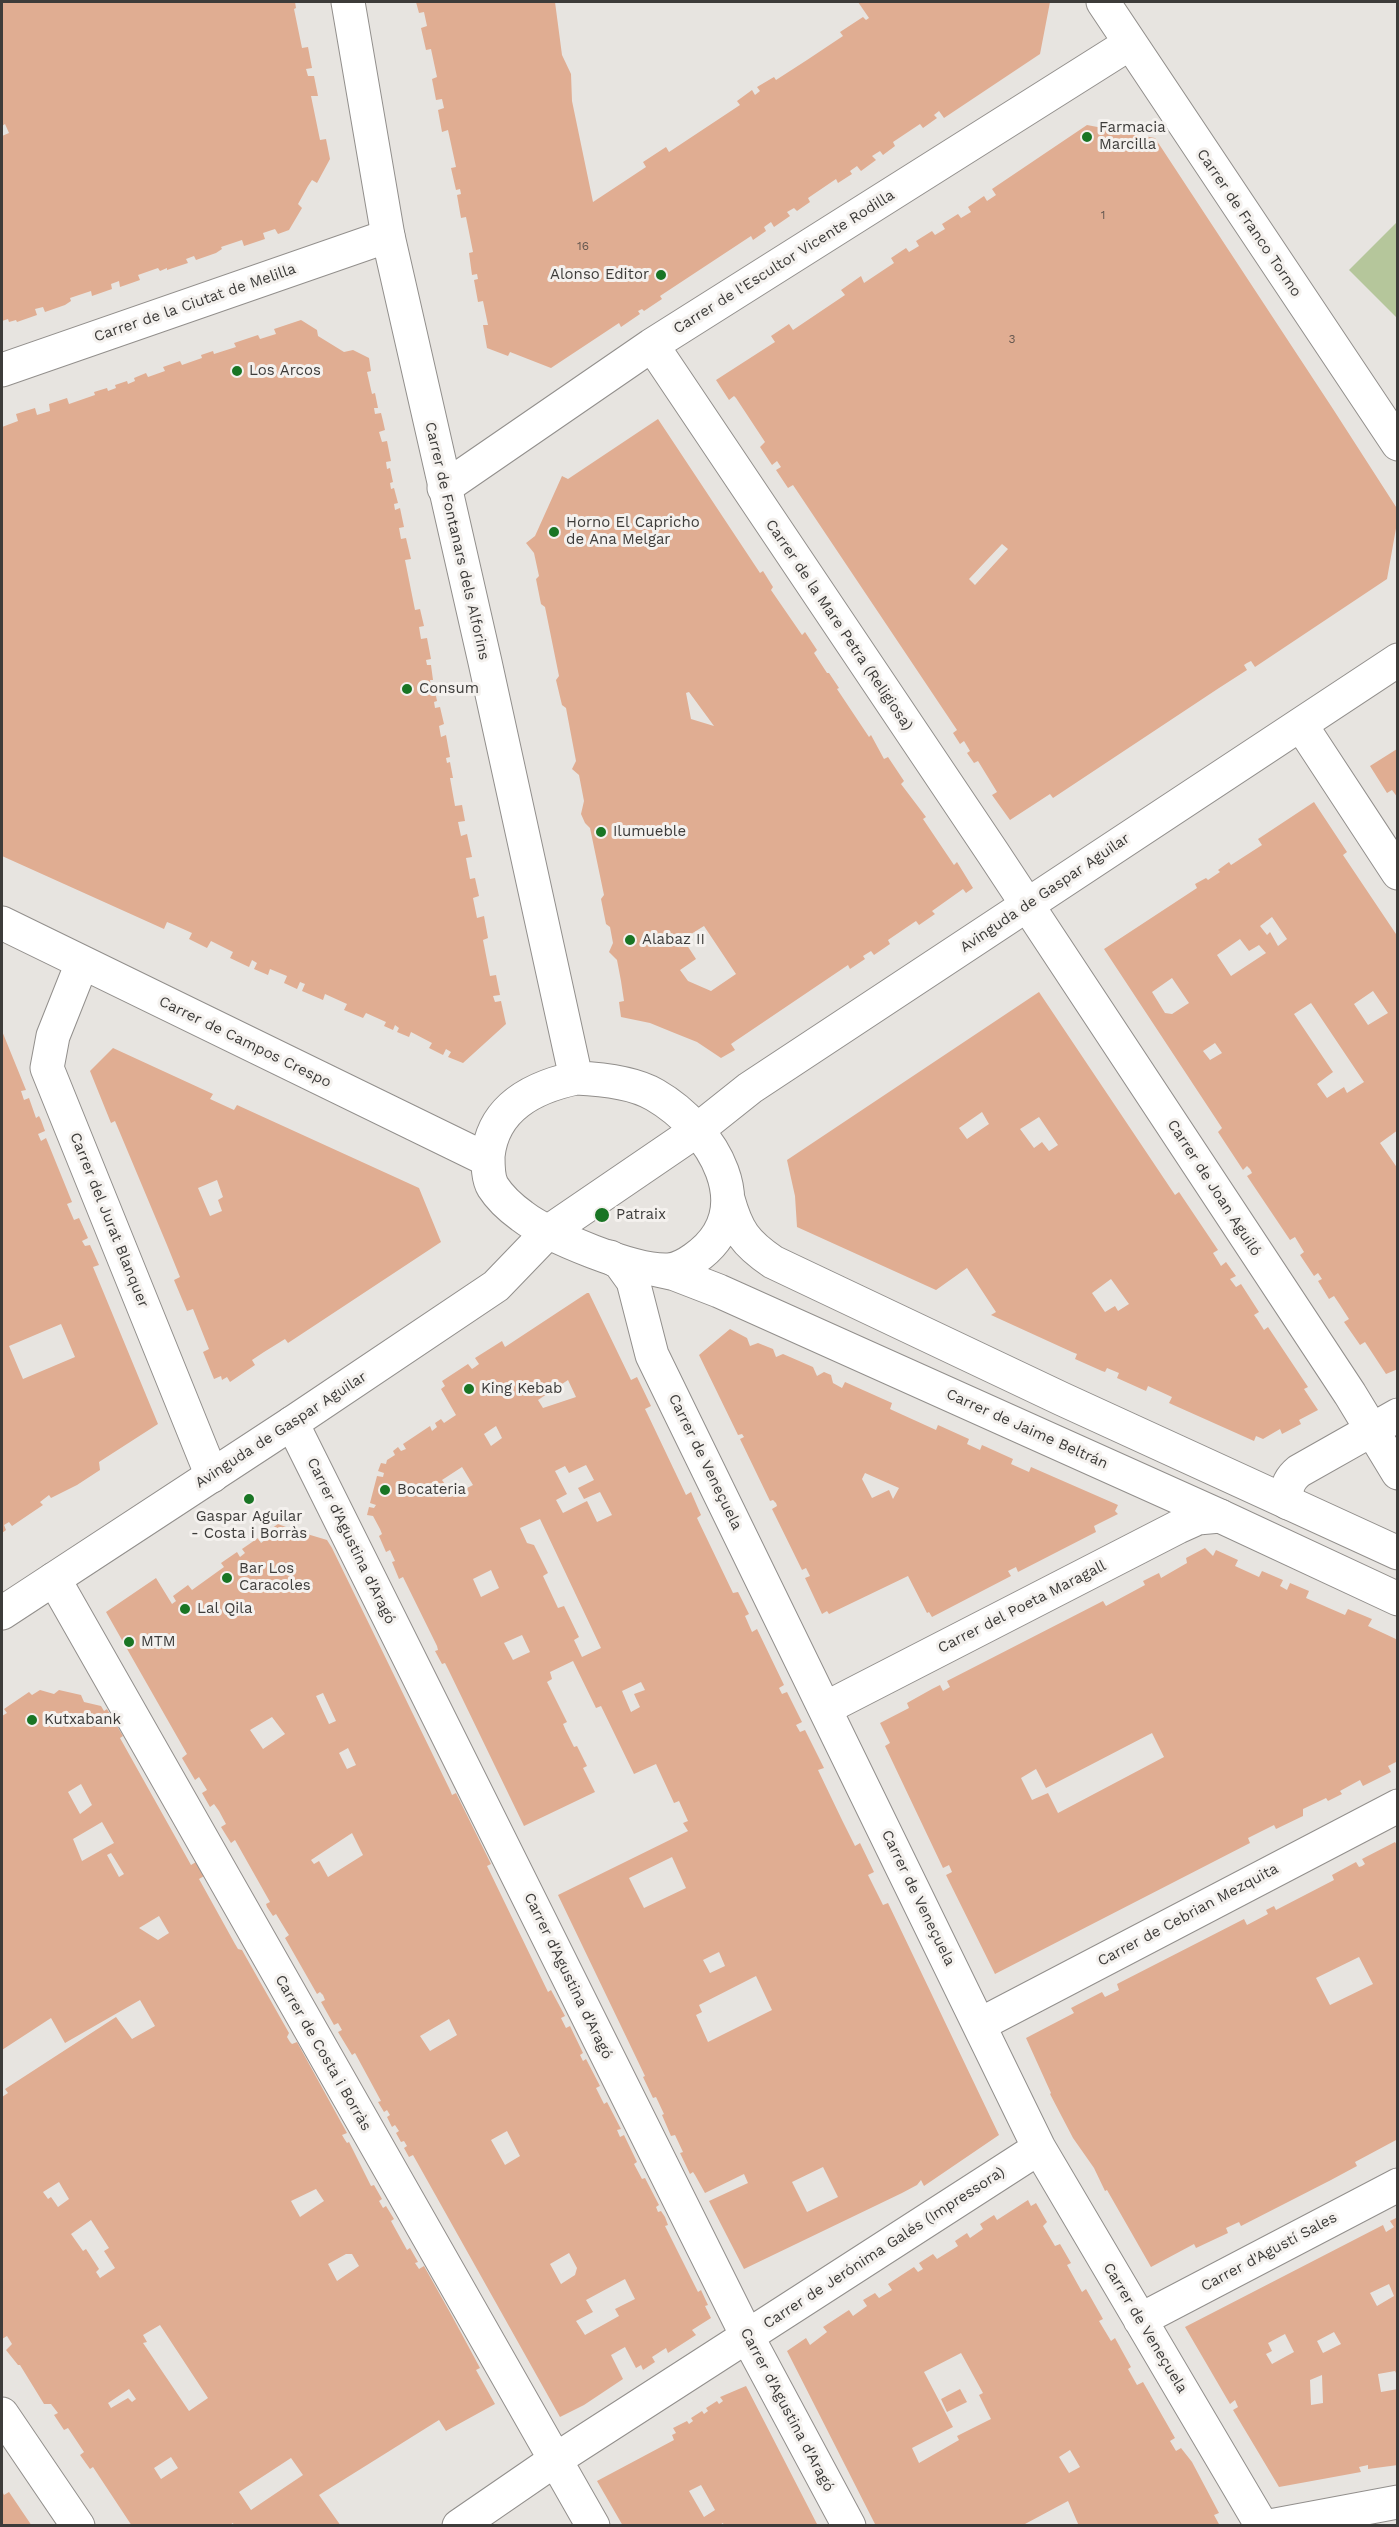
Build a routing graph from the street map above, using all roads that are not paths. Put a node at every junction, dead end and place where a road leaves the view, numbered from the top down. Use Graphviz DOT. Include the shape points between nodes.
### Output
graph roads {
  1 [pos="348,2"];
  2 [pos="1103,2"];
  3 [pos="1130,44"];
  4 [pos="388,236"];
  5 [pos="652,345"];
  6 [pos="2,370"];
  7 [pos="1398,444"];
  8 [pos="444,488"];
  9 [pos="1398,660"];
  10 [pos="1301,725"];
  11 [pos="1398,873"];
  12 [pos="1027,905"];
  13 [pos="2,923"];
  14 [pos="82,963"];
  15 [pos="576,1078"];
  16 [pos="696,1131"];
  17 [pos="488,1160"];
  18 [pos="728,1199"];
  19 [pos="548,1232"];
  20 [pos="610,1257"];
  21 [pos="652,1269"];
  22 [pos="292,1423"];
  23 [pos="1385,1423"];
  24 [pos="1398,1473"];
  25 [pos="212,1476"];
  26 [pos="1288,1503"];
  27 [pos="1220,1516"];
  28 [pos="1398,1553"];
  29 [pos="54,1579"];
  30 [pos="1398,1599"];
  31 [pos="2,1613"];
  32 [pos="826,1708"];
  33 [pos="1398,1806"];
  34 [pos="980,2025"];
  35 [pos="1039,2148"];
  36 [pos="1398,2185"];
  37 [pos="1140,2320"];
  38 [pos="747,2337"];
  39 [pos="2,2414"];
  40 [pos="555,2460"];
  41 [pos="1398,2502"];
  42 [pos="78,2526"];
  43 [pos="459,2526"];
  44 [pos="593,2526"];
  45 [pos="849,2526"];
  46 [pos="1262,2526"];
  47 [pos="1270,2526"];
  1 -- 4 [label="street, Carrer de Fontanars dels Alforins"];
  2 -- 3 [label="street, Carrer de Franco Tormo"];
  3 -- 5 [label="street, Carrer de l'Escultor Vicente Rodilla"];
  3 -- 7 [label="street, Carrer de Franco Tormo"];
  4 -- 6 [label="street, Carrer de la Ciutat de Melilla"];
  4 -- 8 [label="street, Carrer de Fontanars dels Alforins"];
  5 -- 8 [label="street, Carrer de l'Escultor Vicente Rodilla"];
  5 -- 12 [label="street, Carrer de la Mare Petra (Religiosa)"];
  8 -- 15 [label="street, Carrer de Fontanars dels Alforins"];
  9 -- 10 [label="street, Avinguda de Gaspar Aguilar"];
  10 -- 11 [label="street"];
  10 -- 12 [label="street, Avinguda de Gaspar Aguilar"];
  12 -- 16 [label="street, Avinguda de Gaspar Aguilar" via="750,1088"];
  12 -- 23 [label="street, Carrer de Joan Aguiló"];
  13 -- 14 [label="street, Carrer de Campos Crespo"];
  14 -- 17 [label="street, Carrer de Campos Crespo"];
  14 -- 25 [label="street, Carrer del Jurat Blanquer" via="53,1036 47,1068"];
  15 -- 16 [label="street" via="606,1081 653,1094 676,1109"];
  15 -- 17 [label="street" via="547,1084 510,1109 494,1131"];
  16 -- 18 [label="street" via="722,1167"];
  16 -- 19 [label="street, Avinguda de Gaspar Aguilar"];
  17 -- 19 [label="street" via="492,1185 505,1201"];
  18 -- 21 [label="street" via="725,1220 706,1251 671,1270"];
  18 -- 26 [label="street" via="741,1233 753,1248 773,1262"];
  19 -- 20 [label="street"];
  19 -- 22 [label="street, Avinguda de Gaspar Aguilar" via="496,1286"];
  20 -- 21 [label="street"];
  20 -- 32 [label="street, Carrer de Veneçuela" via="620,1263 633,1281 652,1355"];
  21 -- 27 [label="street, Carrer de Jaime Beltrán" via="719,1291"];
  22 -- 25 [label="street, Avinguda de Gaspar Aguilar"];
  22 -- 38 [label="street, Carrer d'Agustina d'Aragó"];
  23 -- 24 [label="street, Carrer de Joan Aguiló"];
  23 -- 26 [label="street" via="1290,1478"];
  25 -- 29 [label="street, Avinguda de Gaspar Aguilar"];
  26 -- 28 [label="street"];
  27 -- 30 [label="street, Carrer de Jaime Beltrán"];
  27 -- 32 [label="street, Carrer del Poeta Maragall" via="1198,1518 1178,1527"];
  29 -- 31 [label="street, Avinguda de Gaspar Aguilar"];
  29 -- 40 [label="street, Carrer de Costa i Borràs"];
  32 -- 34 [label="street, Carrer de Veneçuela"];
  33 -- 34 [label="street, Carrer de Cebrian Mezquita"];
  34 -- 35 [label="street, Carrer de Veneçuela"];
  35 -- 37 [label="street, Carrer de Veneçuela"];
  35 -- 38 [label="street, Carrer de Jerónima Galés (Impressora)"];
  36 -- 37 [label="street, Carrer d'Agustí Sales"];
  37 -- 46 [label="street, Carrer de Veneçuela"];
  38 -- 40 [label="street, Carrer de Jerónima Galés (Impressora)"];
  38 -- 45 [label="street, Carrer d'Agustina d'Aragó"];
  39 -- 42 [label="street"];
  40 -- 43 [label="street, Carrer de Jerónima Galés (Impressora)"];
  40 -- 44 [label="street, Carrer de Costa i Borràs"];
  41 -- 47 [label="street"];
}
